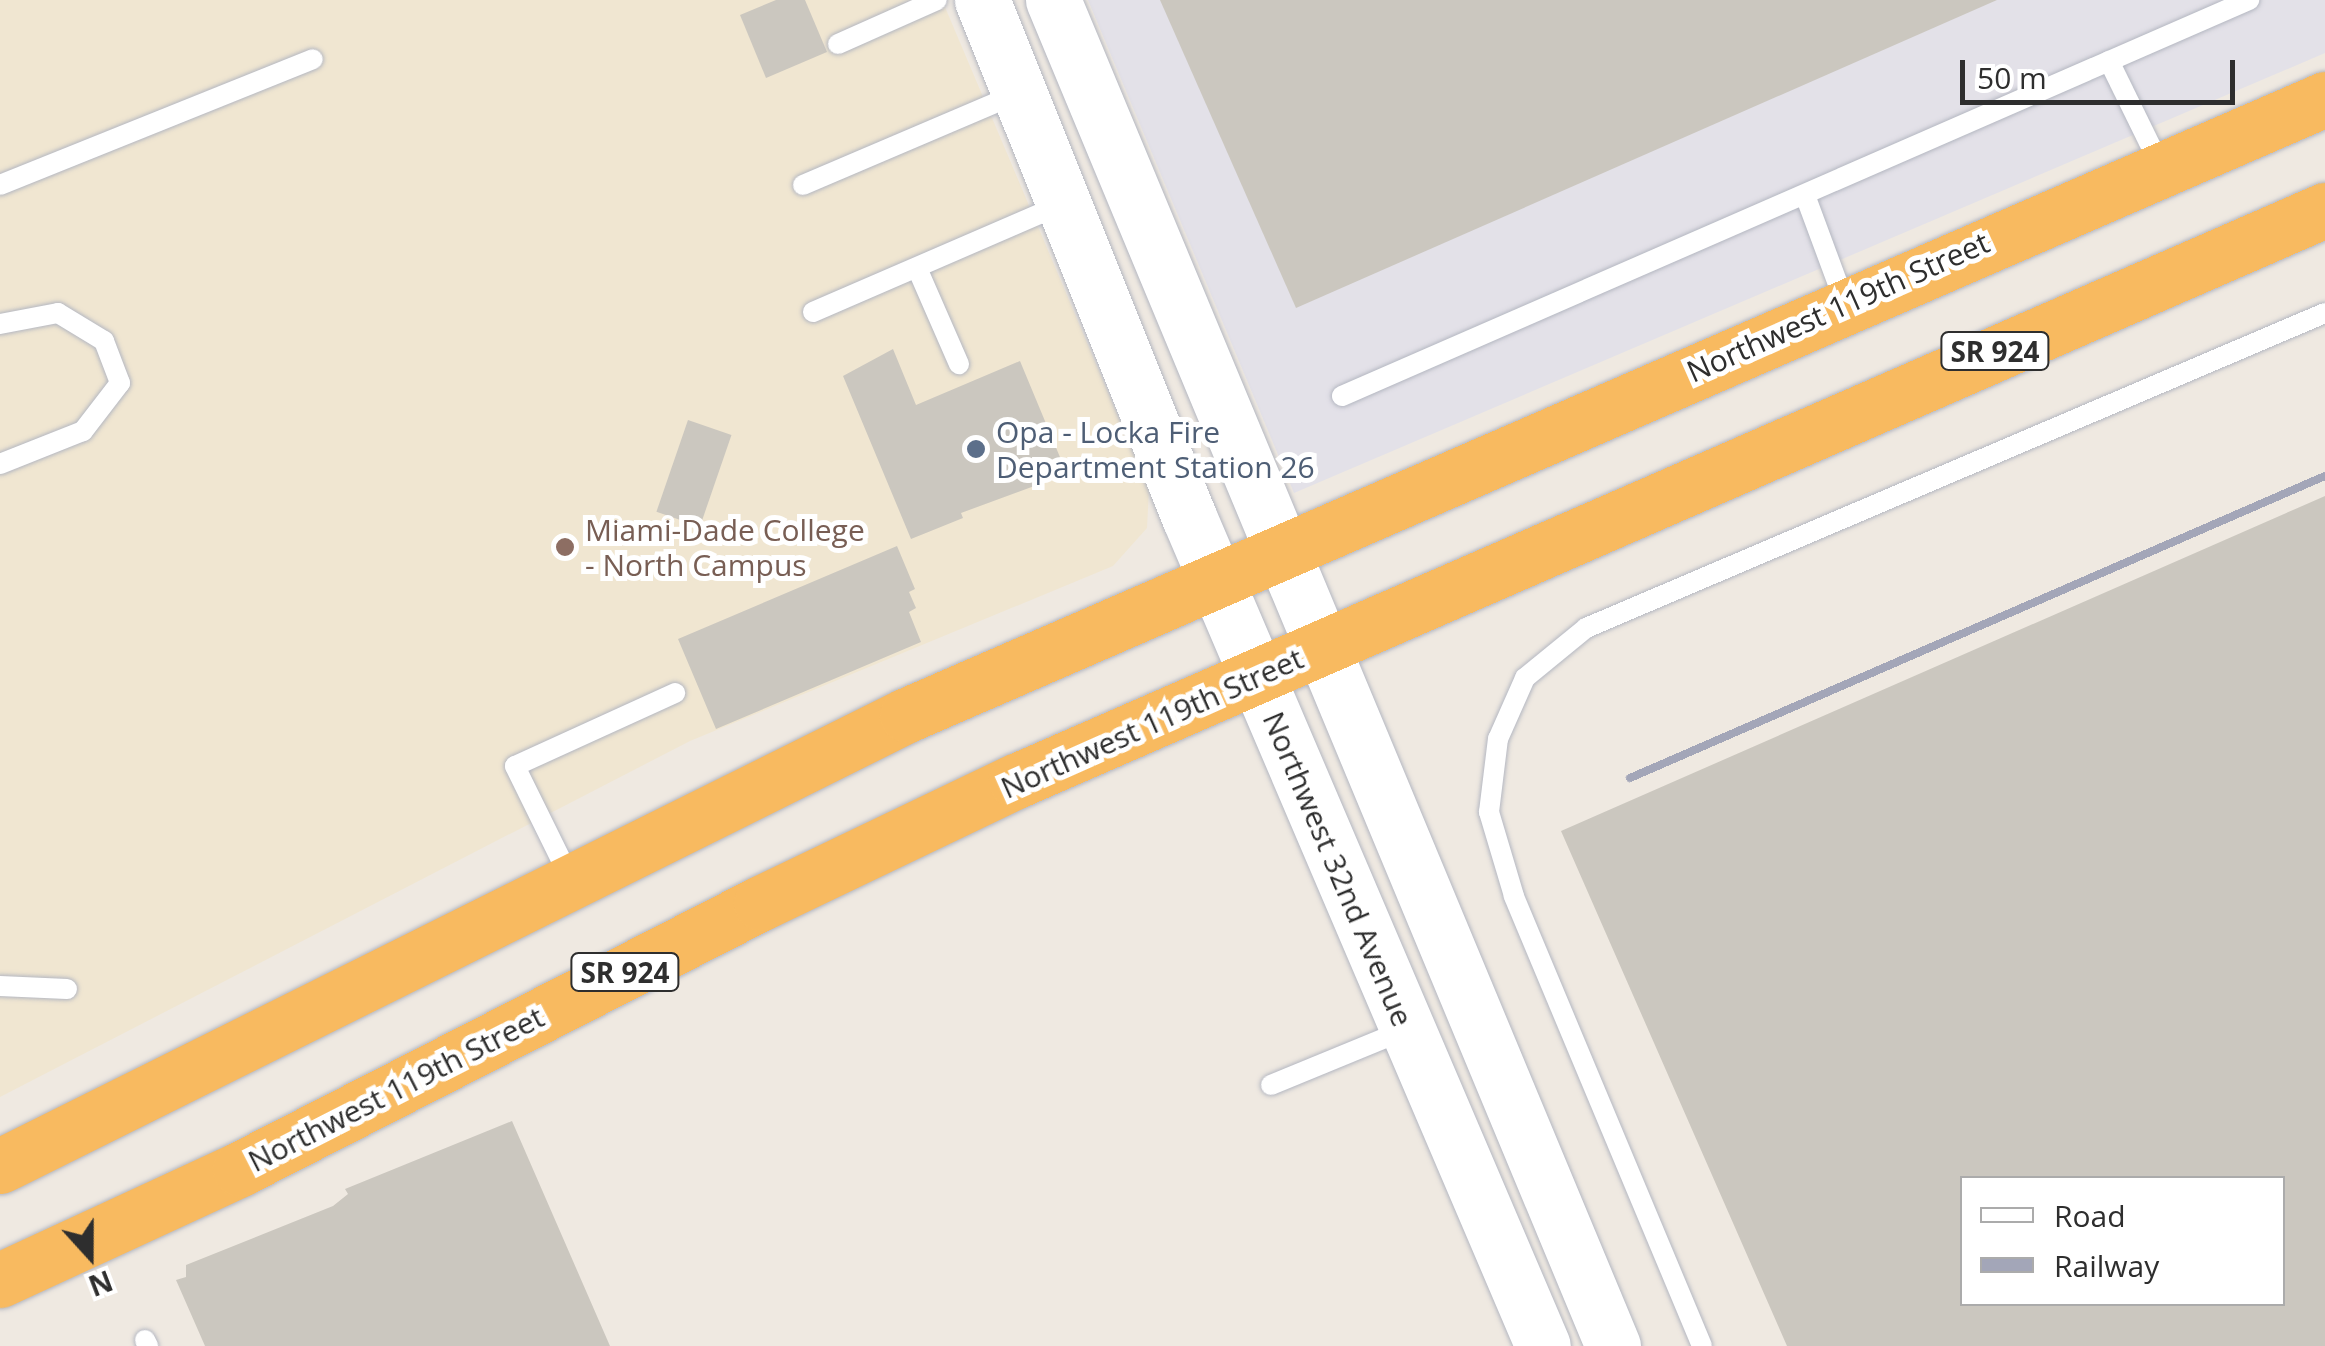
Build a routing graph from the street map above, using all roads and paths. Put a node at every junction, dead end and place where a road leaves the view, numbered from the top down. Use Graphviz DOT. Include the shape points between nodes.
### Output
graph roads {
  1 [pos="937,0"];
  2 [pos="982,0"];
  3 [pos="1053,0"];
  4 [pos="2249,0"];
  5 [pos="838,44"];
  6 [pos="312,59"];
  7 [pos="2109,62"];
  8 [pos="1021,92"];
  9 [pos="2325,99"];
  10 [pos="2162,167"];
  11 [pos="0,185"];
  12 [pos="803,185"];
  13 [pos="1804,195"];
  14 [pos="1067,202"];
  15 [pos="2325,210"];
  16 [pos="917,268"];
  17 [pos="1845,303"];
  18 [pos="812,312"];
  19 [pos="2325,313"];
  20 [pos="0,324"];
  21 [pos="959,364"];
  22 [pos="1342,396"];
  23 [pos="0,464"];
  24 [pos="1282,552"];
  25 [pos="1217,580"];
  26 [pos="1320,648"];
  27 [pos="1256,677"];
  28 [pos="675,693"];
  29 [pos="572,882"];
  30 [pos="0,986"];
  31 [pos="68,989"];
  32 [pos="1407,1029"];
  33 [pos="1271,1085"];
  34 [pos="0,1166"];
  35 [pos="0,1280"];
  36 [pos="1543,1346"];
  37 [pos="1613,1346"];
  38 [pos="1702,1346"];
  1 -- 5 [label="lane"];
  2 -- 8 [label="main road, Northwest 32nd Avenue"];
  3 -- 24 [label="main road"];
  4 -- 7 [label="lane"];
  6 -- 11 [label="lane"];
  7 -- 10 [label="lane"];
  7 -- 13 [label="lane"];
  8 -- 12 [label="lane"];
  8 -- 14 [label="main road, Northwest 32nd Avenue"];
  9 -- 10 [label="highway, Northwest 119th Street"];
  10 -- 17 [label="highway, Northwest 119th Street"];
  13 -- 17 [label="lane"];
  13 -- 22 [label="lane"];
  14 -- 16 [label="lane"];
  14 -- 25 [label="main road, Northwest 32nd Avenue"];
  15 -- 26 [label="highway, Northwest 119th Street / SR 924"];
  16 -- 18 [label="lane"];
  16 -- 21 [label="lane"];
  17 -- 24 [label="highway, Northwest 119th Street"];
  19 -- 38 [label="lane" via="1586,628 1525,678 1498,739 1489,812 1514,896"];
  20 -- 23 [label="lane" via="58,313 104,341 120,383 84,431"];
  24 -- 25 [label="highway, Northwest 119th Street"];
  24 -- 26 [label="main road"];
  25 -- 27 [label="main road, Northwest 32nd Avenue"];
  25 -- 29 [label="highway, Northwest 119th Street" via="906,716"];
  26 -- 27 [label="highway, Northwest 119th Street / SR 924"];
  26 -- 37 [label="main road"];
  27 -- 32 [label="main road, Northwest 32nd Avenue"];
  27 -- 35 [label="highway, Northwest 119th Street / SR 924" via="761,903 240,1169"];
  28 -- 29 [label="lane" via="515,766"];
  29 -- 34 [label="highway, Northwest 119th Street"];
  30 -- 31 [label="lane"];
  32 -- 33 [label="lane"];
  32 -- 36 [label="main road, Northwest 32nd Avenue"];
}
